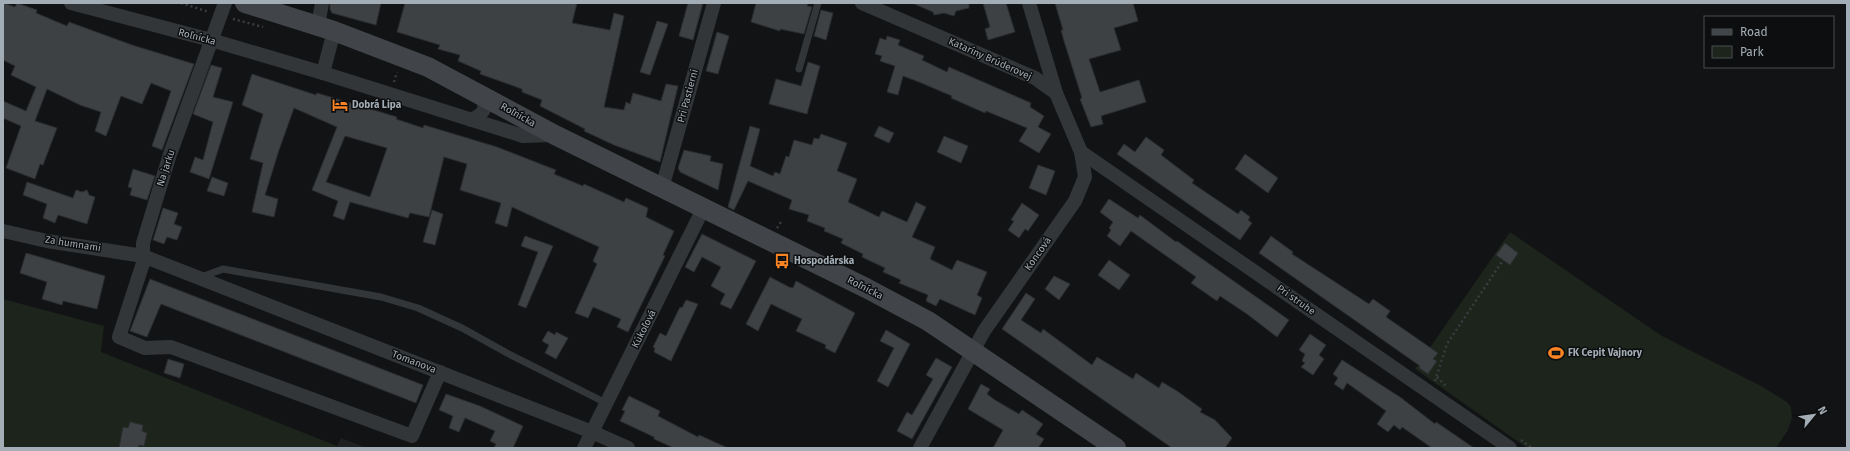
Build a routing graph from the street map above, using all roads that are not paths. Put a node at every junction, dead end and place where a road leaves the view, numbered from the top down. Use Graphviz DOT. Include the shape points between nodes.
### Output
graph roads {
  1 [pos="71,3"];
  2 [pos="245,3"];
  3 [pos="322,3"];
  4 [pos="714,3"];
  5 [pos="818,3"];
  6 [pos="862,3"];
  7 [pos="1029,3"];
  8 [pos="223,9"];
  9 [pos="326,28"];
  10 [pos="212,40"];
  11 [pos="799,69"];
  12 [pos="323,73"];
  13 [pos="1056,92"];
  14 [pos="481,94"];
  15 [pos="471,120"];
  16 [pos="555,135"];
  17 [pos="1081,152"];
  18 [pos="662,188"];
  19 [pos="703,209"];
  20 [pos="3,231"];
  21 [pos="143,256"];
  22 [pos="199,278"];
  23 [pos="974,351"];
  24 [pos="440,372"];
  25 [pos="606,403"];
  26 [pos="592,432"];
  27 [pos="584,448"];
  28 [pos="628,448"];
  29 [pos="920,448"];
  30 [pos="1116,448"];
  31 [pos="1510,448"];
  1 -- 10 [label="street, Roľnícka"];
  2 -- 9 [label="street, Roľnícka"];
  3 -- 9 [label="street"];
  4 -- 18 [label="street, Pri Pastierni"];
  5 -- 11 [label="lane"];
  6 -- 13 [label="street, Kataríny Brúderovej" via="1035,78"];
  7 -- 13 [label="street"];
  8 -- 10 [label="street, Na jarku"];
  9 -- 12 [label="street"];
  9 -- 14 [label="street, Roľnícka" via="428,67"];
  10 -- 12 [label="street, Roľnícka"];
  10 -- 21 [label="street, Na jarku" via="170,154 143,243"];
  12 -- 15 [label="street, Roľnícka"];
  13 -- 17 [label="street"];
  14 -- 15 [label="street, Roľnícka" via="485,104 484,111"];
  14 -- 16 [label="street, Roľnícka"];
  15 -- 16 [label="street, Roľnícka" via="523,136"];
  16 -- 18 [label="street, Roľnícka"];
  17 -- 23 [label="street, Koncová" via="1085,177 1075,201 984,331"];
  17 -- 31 [label="street, Pri struhe"];
  18 -- 19 [label="street, Roľnícka"];
  19 -- 23 [label="street, Roľnícka" via="910,310"];
  19 -- 25 [label="street, Kúkoľová"];
  20 -- 21 [label="street, Za humnami" via="47,241"];
  21 -- 22 [label="street, Tomanova"];
  21 -- 24 [label="street, Na jarku" via="143,263 119,336 145,348 171,347 412,436"];
  22 -- 24 [label="street, Tomanova"];
  22 -- 25 [label="lane" via="223,268 381,297 418,308"];
  23 -- 29 [label="street"];
  23 -- 30 [label="street, Roľnícka"];
  24 -- 26 [label="street, Tomanova"];
  25 -- 26 [label="street, Kúkoľová"];
  26 -- 27 [label="street, Kúkoľová"];
  26 -- 28 [label="street, Tomanova"];
}
